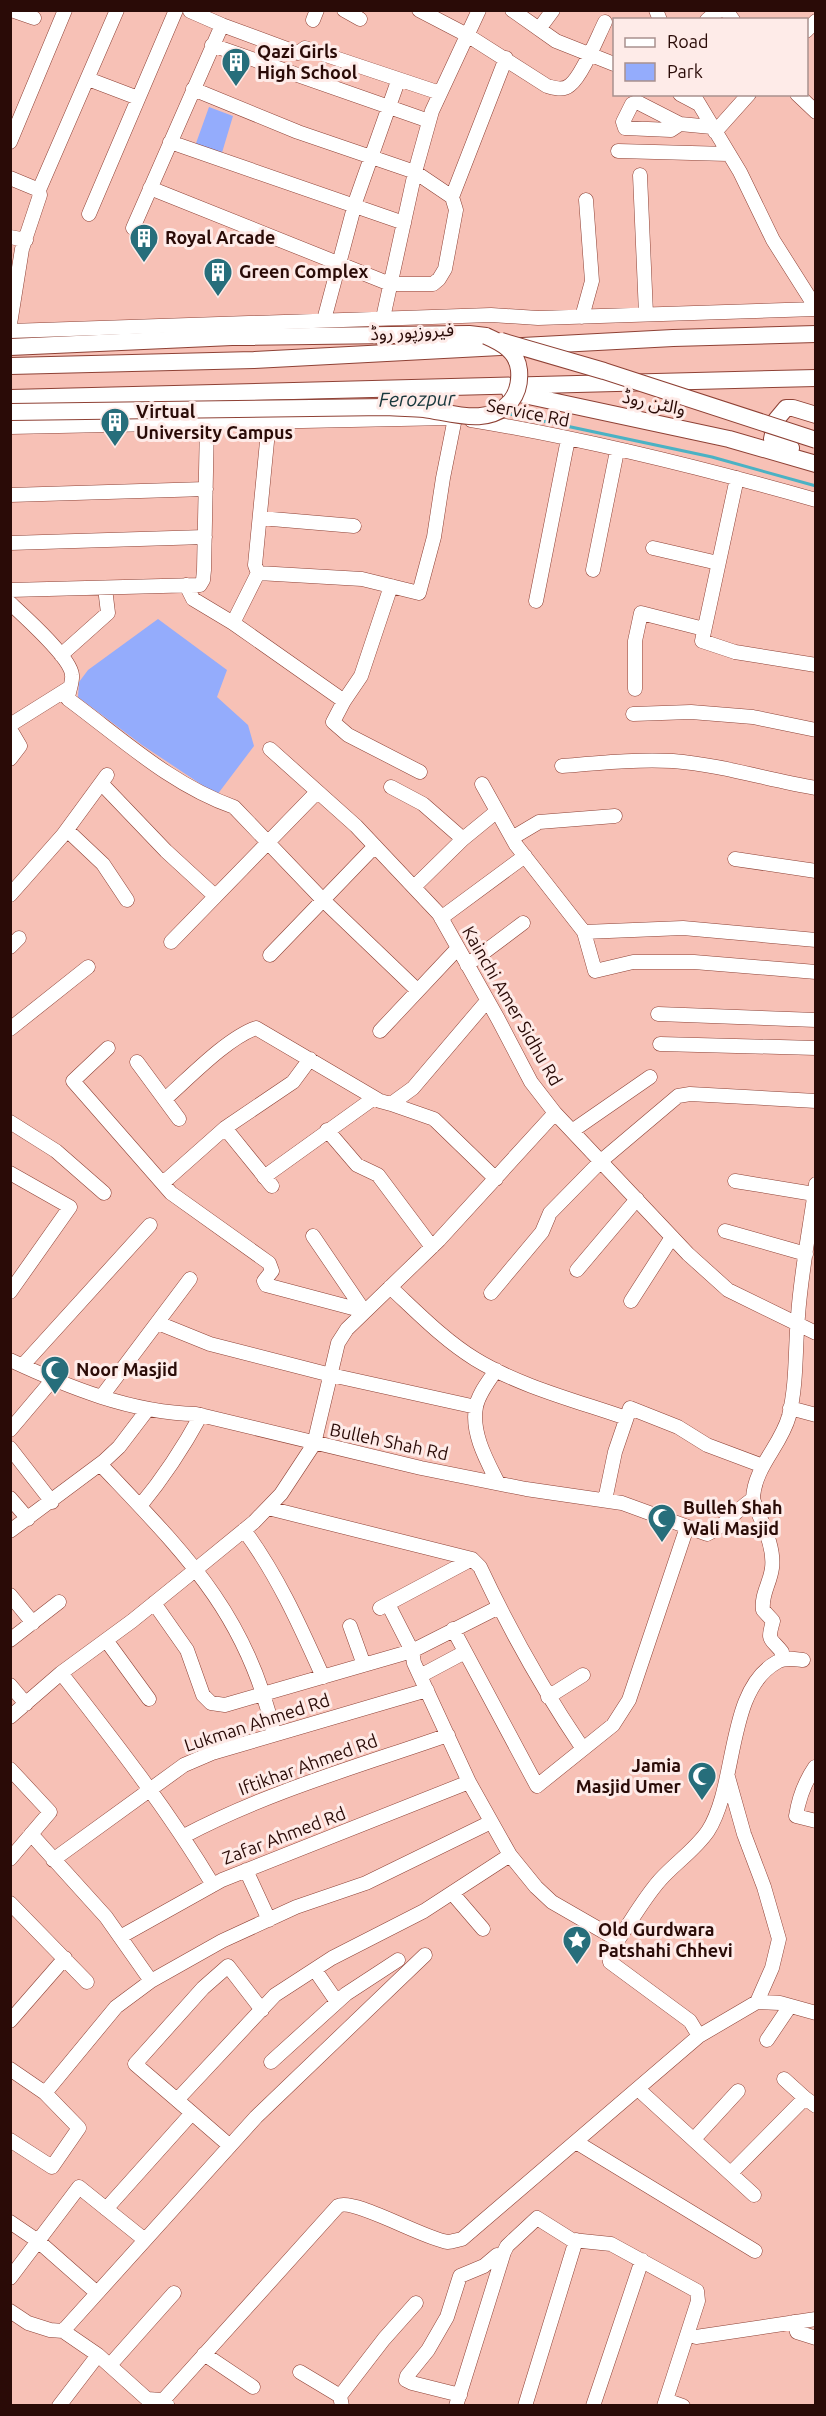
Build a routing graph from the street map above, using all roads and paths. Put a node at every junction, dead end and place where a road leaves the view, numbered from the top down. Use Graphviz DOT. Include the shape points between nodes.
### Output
graph roads {
  1 [pos="11,10"];
  2 [pos="65,10"];
  3 [pos="117,10"];
  4 [pos="176,10"];
  5 [pos="190,10"];
  6 [pos="344,10"];
  7 [pos="419,10"];
  8 [pos="479,10"];
  9 [pos="512,10"];
  10 [pos="553,10"];
  11 [pos="34,18"];
  12 [pos="360,19"];
  13 [pos="605,22"];
  14 [pos="222,25"];
  15 [pos="539,29"];
  16 [pos="467,35"];
  17 [pos="212,45"];
  18 [pos="589,54"];
  19 [pos="506,58"];
  20 [pos="613,63"];
  21 [pos="88,79"];
  22 [pos="398,81"];
  23 [pos="193,88"];
  24 [pos="440,93"];
  25 [pos="747,96"];
  26 [pos="799,96"];
  27 [pos="138,98"];
  28 [pos="695,99"];
  29 [pos="388,107"];
  30 [pos="816,112"];
  31 [pos="429,121"];
  32 [pos="680,124"];
  33 [pos="713,129"];
  34 [pos="10,142"];
  35 [pos="170,142"];
  36 [pos="618,151"];
  37 [pos="729,154"];
  38 [pos="371,157"];
  39 [pos="415,172"];
  40 [pos="640,175"];
  41 [pos="10,178"];
  42 [pos="150,188"];
  43 [pos="39,190"];
  44 [pos="452,197"];
  45 [pos="586,200"];
  46 [pos="354,207"];
  47 [pos="89,213"];
  48 [pos="404,223"];
  49 [pos="133,228"];
  50 [pos="10,237"];
  51 [pos="26,240"];
  52 [pos="339,264"];
  53 [pos="390,284"];
  54 [pos="816,308"];
  55 [pos="646,314"];
  56 [pos="582,317"];
  57 [pos="383,318"];
  58 [pos="324,320"];
  59 [pos="10,324"];
  60 [pos="10,331"];
  61 [pos="816,334"];
  62 [pos="486,336"];
  63 [pos="10,347"];
  64 [pos="10,366"];
  65 [pos="816,378"];
  66 [pos="483,387"];
  67 [pos="10,398"];
  68 [pos="10,412"];
  69 [pos="816,415"];
  70 [pos="455,418"];
  71 [pos="269,421"];
  72 [pos="207,423"];
  73 [pos="10,428"];
  74 [pos="568,439"];
  75 [pos="816,440"];
  76 [pos="617,450"];
  77 [pos="816,455"];
  78 [pos="816,464"];
  79 [pos="737,478"];
  80 [pos="206,489"];
  81 [pos="10,495"];
  82 [pos="816,500"];
  83 [pos="260,518"];
  84 [pos="354,526"];
  85 [pos="205,537"];
  86 [pos="10,543"];
  87 [pos="653,548"];
  88 [pos="718,563"];
  89 [pos="593,570"];
  90 [pos="258,573"];
  91 [pos="186,585"];
  92 [pos="391,586"];
  93 [pos="105,588"];
  94 [pos="10,590"];
  95 [pos="536,601"];
  96 [pos="10,603"];
  97 [pos="233,623"];
  98 [pos="704,629"];
  99 [pos="61,655"];
  100 [pos="816,665"];
  101 [pos="69,687"];
  102 [pos="634,689"];
  103 [pos="344,701"];
  104 [pos="633,714"];
  105 [pos="10,727"];
  106 [pos="816,730"];
  107 [pos="270,749"];
  108 [pos="10,759"];
  109 [pos="562,766"];
  110 [pos="420,772"];
  111 [pos="482,784"];
  112 [pos="391,787"];
  113 [pos="816,788"];
  114 [pos="317,792"];
  115 [pos="496,812"];
  116 [pos="615,816"];
  117 [pos="67,830"];
  118 [pos="512,838"];
  119 [pos="463,839"];
  120 [pos="267,842"];
  121 [pos="375,846"];
  122 [pos="525,856"];
  123 [pos="735,860"];
  124 [pos="816,871"];
  125 [pos="414,887"];
  126 [pos="10,895"];
  127 [pos="215,896"];
  128 [pos="322,898"];
  129 [pos="127,900"];
  130 [pos="441,918"];
  131 [pos="523,923"];
  132 [pos="584,932"];
  133 [pos="816,940"];
  134 [pos="171,942"];
  135 [pos="458,948"];
  136 [pos="270,955"];
  137 [pos="467,965"];
  138 [pos="88,967"];
  139 [pos="816,972"];
  140 [pos="417,990"];
  141 [pos="488,1001"];
  142 [pos="658,1014"];
  143 [pos="816,1020"];
  144 [pos="10,1029"];
  145 [pos="380,1031"];
  146 [pos="660,1044"];
  147 [pos="108,1048"];
  148 [pos="816,1048"];
  149 [pos="310,1059"];
  150 [pos="137,1062"];
  151 [pos="650,1077"];
  152 [pos="374,1098"];
  153 [pos="165,1099"];
  154 [pos="816,1101"];
  155 [pos="391,1104"];
  156 [pos="555,1113"];
  157 [pos="179,1119"];
  158 [pos="10,1122"];
  159 [pos="225,1128"];
  160 [pos="327,1130"];
  161 [pos="572,1131"];
  162 [pos="601,1161"];
  163 [pos="10,1173"];
  164 [pos="496,1179"];
  165 [pos="735,1181"];
  166 [pos="163,1183"];
  167 [pos="815,1189"];
  168 [pos="104,1193"];
  169 [pos="637,1199"];
  170 [pos="150,1225"];
  171 [pos="725,1231"];
  172 [pos="313,1236"];
  173 [pos="672,1237"];
  174 [pos="432,1246"];
  175 [pos="806,1254"];
  176 [pos="577,1270"];
  177 [pos="190,1279"];
  178 [pos="390,1287"];
  179 [pos="10,1292"];
  180 [pos="491,1293"];
  181 [pos="631,1301"];
  182 [pos="364,1311"];
  183 [pos="798,1322"];
  184 [pos="158,1323"];
  185 [pos="816,1333"];
  186 [pos="17,1362"];
  187 [pos="496,1370"];
  188 [pos="331,1375"];
  189 [pos="54,1378"];
  190 [pos="102,1396"];
  191 [pos="476,1407"];
  192 [pos="790,1408"];
  193 [pos="148,1409"];
  194 [pos="201,1415"];
  195 [pos="816,1415"];
  196 [pos="626,1418"];
  197 [pos="10,1430"];
  198 [pos="314,1444"];
  199 [pos="10,1448"];
  200 [pos="100,1464"];
  201 [pos="763,1466"];
  202 [pos="498,1483"];
  203 [pos="10,1498"];
  204 [pos="753,1499"];
  205 [pos="605,1500"];
  206 [pos="52,1502"];
  207 [pos="140,1506"];
  208 [pos="268,1508"];
  209 [pos="28,1519"];
  210 [pos="687,1527"];
  211 [pos="244,1530"];
  212 [pos="10,1531"];
  213 [pos="472,1559"];
  214 [pos="197,1569"];
  215 [pos="10,1595"];
  216 [pos="59,1602"];
  217 [pos="154,1603"];
  218 [pos="499,1607"];
  219 [pos="33,1623"];
  220 [pos="350,1626"];
  221 [pos="453,1629"];
  222 [pos="10,1640"];
  223 [pos="106,1640"];
  224 [pos="412,1651"];
  225 [pos="465,1652"];
  226 [pos="781,1660"];
  227 [pos="803,1660"];
  228 [pos="364,1665"];
  229 [pos="61,1673"];
  230 [pos="583,1675"];
  231 [pos="420,1676"];
  232 [pos="322,1677"];
  233 [pos="10,1685"];
  234 [pos="427,1690"];
  235 [pos="263,1694"];
  236 [pos="548,1697"];
  237 [pos="149,1699"];
  238 [pos="26,1704"];
  239 [pos="10,1717"];
  240 [pos="274,1734"];
  241 [pos="448,1735"];
  242 [pos="583,1749"];
  243 [pos="815,1767"];
  244 [pos="10,1769"];
  245 [pos="728,1777"];
  246 [pos="469,1782"];
  247 [pos="150,1788"];
  248 [pos="816,1821"];
  249 [pos="491,1822"];
  250 [pos="32,1834"];
  251 [pos="184,1836"];
  252 [pos="510,1855"];
  253 [pos="10,1859"];
  254 [pos="53,1860"];
  255 [pos="246,1870"];
  256 [pos="213,1885"];
  257 [pos="453,1894"];
  258 [pos="10,1903"];
  259 [pos="269,1920"];
  260 [pos="483,1929"];
  261 [pos="120,1937"];
  262 [pos="618,1940"];
  263 [pos="425,1955"];
  264 [pos="65,1958"];
  265 [pos="398,1960"];
  266 [pos="315,1970"];
  267 [pos="87,1982"];
  268 [pos="151,1982"];
  269 [pos="338,2002"];
  270 [pos="757,2002"];
  271 [pos="790,2006"];
  272 [pos="262,2010"];
  273 [pos="816,2013"];
  274 [pos="10,2021"];
  275 [pos="699,2036"];
  276 [pos="767,2040"];
  277 [pos="271,2062"];
  278 [pos="10,2069"];
  279 [pos="784,2079"];
  280 [pos="638,2089"];
  281 [pos="738,2091"];
  282 [pos="45,2093"];
  283 [pos="177,2100"];
  284 [pos="810,2102"];
  285 [pos="192,2113"];
  286 [pos="694,2139"];
  287 [pos="10,2140"];
  288 [pos="576,2142"];
  289 [pos="230,2146"];
  290 [pos="730,2173"];
  291 [pos="754,2195"];
  292 [pos="106,2209"];
  293 [pos="10,2222"];
  294 [pos="145,2240"];
  295 [pos="576,2240"];
  296 [pos="38,2241"];
  297 [pos="755,2251"];
  298 [pos="502,2256"];
  299 [pos="642,2260"];
  300 [pos="10,2278"];
  301 [pos="98,2293"];
  302 [pos="174,2293"];
  303 [pos="416,2303"];
  304 [pos="10,2311"];
  305 [pos="816,2319"];
  306 [pos="794,2322"];
  307 [pos="63,2331"];
  308 [pos="688,2334"];
  309 [pos="816,2338"];
  310 [pos="204,2354"];
  311 [pos="98,2355"];
  312 [pos="110,2365"];
  313 [pos="300,2372"];
  314 [pos="252,2387"];
  315 [pos="458,2400"];
  316 [pos="341,2401"];
  317 [pos="665,2403"];
  318 [pos="163,2404"];
  319 [pos="58,2406"];
  320 [pos="525,2406"];
  321 [pos="593,2406"];
  322 [pos="683,2406"];
  1 -- 11 [label="street"];
  2 -- 34 [label="street"];
  3 -- 21 [label="street"];
  4 -- 27 [label="street"];
  5 -- 14 [label="street"];
  6 -- 12 [label="street"];
  7 -- 16 [label="street"];
  8 -- 16 [label="street"];
  9 -- 15 [label="street"];
  10 -- 15 [label="street"];
  13 -- 18 [label="street"];
  14 -- 17 [label="street"];
  14 -- 22 [label="street" via="298,52 305,48"];
  15 -- 18 [label="street"];
  16 -- 19 [label="street"];
  16 -- 24 [label="street"];
  17 -- 23 [label="street"];
  17 -- 29 [label="street"];
  18 -- 19 [label="street" via="570,86 562,89 547,86"];
  18 -- 20 [label="street"];
  19 -- 44 [label="street"];
  21 -- 27 [label="street"];
  21 -- 43 [label="street"];
  22 -- 24 [label="street"];
  22 -- 29 [label="street"];
  23 -- 35 [label="street"];
  23 -- 38 [label="street" via="298,132"];
  24 -- 31 [label="street"];
  25 -- 33 [label="street"];
  26 -- 30 [label="street"];
  27 -- 47 [label="street"];
  28 -- 33 [label="street"];
  29 -- 31 [label="street"];
  29 -- 38 [label="street"];
  31 -- 39 [label="street"];
  32 -- 33 [label="street"];
  33 -- 37 [label="street"];
  35 -- 42 [label="street"];
  35 -- 46 [label="street"];
  36 -- 37 [label="street"];
  37 -- 54 [label="street" via="773,240"];
  38 -- 39 [label="street"];
  38 -- 46 [label="street"];
  39 -- 44 [label="street"];
  39 -- 48 [label="street"];
  40 -- 55 [label="street"];
  41 -- 43 [label="street"];
  42 -- 49 [label="street"];
  42 -- 52 [label="street"];
  43 -- 51 [label="street"];
  44 -- 53 [label="street" via="456,210 445,269 439,279 433,284"];
  45 -- 56 [label="street" via="592,281"];
  46 -- 48 [label="street"];
  46 -- 52 [label="street"];
  48 -- 53 [label="street"];
  50 -- 51 [label="street"];
  51 -- 59 [label="street"];
  52 -- 53 [label="street"];
  52 -- 58 [label="street"];
  53 -- 57 [label="street"];
  54 -- 55 [label="street"];
  55 -- 56 [label="street"];
  56 -- 57 [label="street"];
  57 -- 58 [label="street"];
  58 -- 60 [label="street"];
  61 -- 64 [label="main road, فیروزپور روڈ" via="254,360"];
  62 -- 63 [label="main road" via="232,337"];
  62 -- 68 [label="main road, bridge" via="503,343 514,356 520,381 506,407 491,415 476,417 387,407"];
  62 -- 75 [label="main road, bridge"];
  65 -- 66 [label="main road"];
  66 -- 67 [label="main road"];
  66 -- 78 [label="main road, والٹن روڈ" via="729,439"];
  69 -- 77 [label="main road" via="786,408 771,435 777,444"];
  70 -- 71 [label="street, Service Rd"];
  70 -- 74 [label="street, Service Rd"];
  70 -- 92 [label="street" via="435,537 419,593"];
  71 -- 72 [label="street, Service Rd"];
  71 -- 83 [label="street"];
  72 -- 73 [label="street, Service Rd"];
  72 -- 80 [label="street"];
  74 -- 76 [label="street, Service Rd"];
  74 -- 95 [label="street"];
  76 -- 79 [label="street, Service Rd"];
  76 -- 89 [label="street"];
  79 -- 82 [label="street, Service Rd"];
  79 -- 88 [label="street"];
  80 -- 81 [label="street"];
  80 -- 85 [label="street"];
  83 -- 84 [label="street"];
  83 -- 90 [label="street" via="255,565"];
  85 -- 86 [label="street"];
  85 -- 91 [label="street" via="203,580 200,585"];
  87 -- 88 [label="street"];
  88 -- 98 [label="street"];
  90 -- 92 [label="street" via="362,579"];
  90 -- 97 [label="street"];
  91 -- 93 [label="street"];
  91 -- 97 [label="street" via="193,599"];
  92 -- 103 [label="street" via="361,676"];
  93 -- 94 [label="street"];
  93 -- 99 [label="street" via="108,613"];
  96 -- 99 [label="street"];
  97 -- 103 [label="street"];
  98 -- 100 [label="street" via="702,641 735,652"];
  98 -- 102 [label="street" via="641,614 635,641"];
  99 -- 101 [label="street" via="72,676"];
  101 -- 105 [label="street"];
  101 -- 120 [label="street" via="68,699 177,781 234,807"];
  103 -- 110 [label="street" via="333,722 348,735"];
  104 -- 106 [label="street" via="691,712 753,717"];
  105 -- 108 [label="street" via="20,746"];
  107 -- 114 [label="street, Kainchi Amer Sidhu Rd"];
  109 -- 113 [label="street" via="641,760 673,762"];
  111 -- 115 [label="street"];
  112 -- 119 [label="street" via="423,804"];
  114 -- 120 [label="street"];
  114 -- 121 [label="street, Kainchi Amer Sidhu Rd"];
  115 -- 118 [label="street"];
  115 -- 119 [label="street"];
  116 -- 118 [label="street" via="539,822"];
  117 -- 126 [label="street"];
  117 -- 127 [label="street" via="104,779 166,851"];
  117 -- 129 [label="street" via="103,864"];
  118 -- 122 [label="street"];
  119 -- 125 [label="street"];
  120 -- 127 [label="street"];
  120 -- 128 [label="street"];
  121 -- 125 [label="street, Kainchi Amer Sidhu Rd"];
  121 -- 128 [label="street"];
  122 -- 130 [label="street"];
  122 -- 132 [label="street"];
  123 -- 124 [label="street"];
  125 -- 130 [label="street, Kainchi Amer Sidhu Rd"];
  127 -- 134 [label="street"];
  128 -- 136 [label="street"];
  128 -- 140 [label="street"];
  130 -- 135 [label="street, Kainchi Amer Sidhu Rd"];
  131 -- 137 [label="street"];
  132 -- 133 [label="street" via="683,928"];
  132 -- 139 [label="street" via="595,970 633,962 694,962"];
  135 -- 137 [label="street, Kainchi Amer Sidhu Rd"];
  135 -- 140 [label="street"];
  137 -- 141 [label="street, Kainchi Amer Sidhu Rd"];
  138 -- 144 [label="street"];
  140 -- 145 [label="street"];
  141 -- 155 [label="street" via="413,1088"];
  141 -- 156 [label="street, Kainchi Amer Sidhu Rd" via="531,1082"];
  142 -- 143 [label="street"];
  146 -- 148 [label="street"];
  147 -- 166 [label="street" via="73,1081"];
  149 -- 152 [label="street"];
  149 -- 153 [label="street" via="256,1028 231,1042"];
  149 -- 159 [label="street" via="293,1082"];
  150 -- 153 [label="street"];
  151 -- 161 [label="street"];
  152 -- 155 [label="street"];
  152 -- 160 [label="street"];
  153 -- 157 [label="street"];
  154 -- 162 [label="street" via="678,1096"];
  155 -- 164 [label="street" via="434,1119"];
  156 -- 161 [label="street, Kainchi Amer Sidhu Rd"];
  156 -- 164 [label="street"];
  158 -- 168 [label="street" via="56,1151"];
  159 -- 160 [label="street" via="268,1182"];
  159 -- 166 [label="street"];
  160 -- 174 [label="street" via="357,1165 378,1175"];
  161 -- 162 [label="street, Kainchi Amer Sidhu Rd"];
  162 -- 169 [label="street, Kainchi Amer Sidhu Rd"];
  162 -- 180 [label="street" via="550,1213 542,1232"];
  163 -- 179 [label="street" via="70,1207"];
  164 -- 174 [label="street"];
  165 -- 167 [label="street"];
  166 -- 182 [label="street" via="269,1263 272,1271 264,1281 266,1285"];
  167 -- 175 [label="street"];
  169 -- 173 [label="street, Kainchi Amer Sidhu Rd"];
  169 -- 176 [label="street"];
  170 -- 186 [label="street"];
  171 -- 175 [label="street"];
  172 -- 182 [label="street"];
  173 -- 181 [label="street"];
  173 -- 183 [label="street, Kainchi Amer Sidhu Rd" via="728,1290"];
  174 -- 178 [label="street"];
  175 -- 183 [label="street"];
  177 -- 184 [label="street"];
  178 -- 182 [label="street"];
  178 -- 187 [label="street" via="474,1359"];
  182 -- 188 [label="street" via="339,1343"];
  183 -- 185 [label="street, Kainchi Amer Sidhu Rd"];
  183 -- 192 [label="street"];
  184 -- 188 [label="street" via="210,1344"];
  184 -- 190 [label="street"];
  186 -- 189 [label="street, Bulleh Shah Rd"];
  187 -- 191 [label="street"];
  187 -- 196 [label="street"];
  188 -- 191 [label="street"];
  188 -- 198 [label="street"];
  189 -- 190 [label="street, Bulleh Shah Rd"];
  189 -- 197 [label="street"];
  190 -- 193 [label="street, Bulleh Shah Rd"];
  191 -- 202 [label="street" via="483,1451"];
  192 -- 195 [label="street"];
  192 -- 201 [label="street" via="782,1438"];
  193 -- 194 [label="street, Bulleh Shah Rd"];
  193 -- 200 [label="street"];
  194 -- 198 [label="street, Bulleh Shah Rd"];
  194 -- 207 [label="street" via="182,1451"];
  196 -- 201 [label="street" via="630,1408 678,1427 707,1445"];
  196 -- 205 [label="street"];
  198 -- 202 [label="street, Bulleh Shah Rd"];
  198 -- 208 [label="street"];
  199 -- 206 [label="street"];
  200 -- 206 [label="street"];
  200 -- 207 [label="street"];
  201 -- 204 [label="street"];
  202 -- 205 [label="street, Bulleh Shah Rd"];
  203 -- 209 [label="street"];
  204 -- 210 [label="street, Bulleh Shah Rd" via="707,1534"];
  204 -- 226 [label="street" via="773,1559 762,1602 763,1610 774,1622 769,1636 782,1652"];
  205 -- 210 [label="street, Bulleh Shah Rd"];
  206 -- 209 [label="street"];
  207 -- 214 [label="street"];
  208 -- 211 [label="street"];
  208 -- 213 [label="street"];
  209 -- 212 [label="street"];
  210 -- 242 [label="street" via="629,1700 613,1725"];
  211 -- 214 [label="street"];
  211 -- 232 [label="street" via="281,1587"];
  213 -- 218 [label="street" via="480,1567"];
  213 -- 224 [label="street" via="384,1606"];
  214 -- 217 [label="street"];
  214 -- 235 [label="street" via="235,1625"];
  215 -- 219 [label="street"];
  216 -- 219 [label="street"];
  217 -- 223 [label="street"];
  217 -- 235 [label="street" via="187,1650 203,1695 211,1703 225,1705"];
  218 -- 221 [label="street"];
  218 -- 236 [label="street"];
  219 -- 222 [label="street"];
  220 -- 228 [label="street"];
  221 -- 224 [label="street"];
  221 -- 225 [label="street"];
  223 -- 229 [label="street"];
  223 -- 237 [label="street"];
  224 -- 228 [label="street"];
  224 -- 231 [label="street"];
  225 -- 231 [label="street"];
  225 -- 242 [label="street" via="537,1786"];
  226 -- 227 [label="street"];
  226 -- 245 [label="street" via="753,1683 748,1694"];
  228 -- 232 [label="street"];
  229 -- 238 [label="street"];
  229 -- 247 [label="street"];
  230 -- 236 [label="street"];
  231 -- 234 [label="street"];
  232 -- 235 [label="street"];
  233 -- 238 [label="street"];
  234 -- 240 [label="street, Lukman Ahmed Rd"];
  234 -- 241 [label="street"];
  235 -- 240 [label="street"];
  236 -- 242 [label="street"];
  238 -- 239 [label="street"];
  240 -- 247 [label="street, Lukman Ahmed Rd" via="212,1753"];
  241 -- 246 [label="street"];
  241 -- 251 [label="street, Iftikhar Ahmed Rd" via="277,1794"];
  243 -- 248 [label="street" via="799,1798 796,1816"];
  244 -- 250 [label="street" via="50,1812"];
  245 -- 262 [label="street" via="707,1831 658,1883"];
  245 -- 270 [label="street" via="779,1939"];
  246 -- 249 [label="street"];
  246 -- 255 [label="street, Zafar Ahmed Rd"];
  247 -- 251 [label="street"];
  247 -- 254 [label="street, Lukman Ahmed Rd"];
  249 -- 252 [label="street"];
  249 -- 259 [label="street" via="366,1883"];
  250 -- 253 [label="street"];
  250 -- 254 [label="street"];
  251 -- 256 [label="street"];
  252 -- 257 [label="street"];
  252 -- 262 [label="street" via="552,1902"];
  254 -- 261 [label="street"];
  255 -- 256 [label="street, Zafar Ahmed Rd"];
  255 -- 259 [label="street"];
  256 -- 261 [label="street, Zafar Ahmed Rd"];
  257 -- 260 [label="street"];
  257 -- 266 [label="street"];
  258 -- 264 [label="street"];
  259 -- 268 [label="street" via="222,1941"];
  261 -- 268 [label="street"];
  262 -- 275 [label="street" via="610,1962 690,2021"];
  263 -- 289 [label="street"];
  264 -- 267 [label="street"];
  264 -- 274 [label="street"];
  265 -- 269 [label="street"];
  266 -- 269 [label="street"];
  266 -- 272 [label="street" via="275,1995"];
  268 -- 282 [label="street" via="116,2007"];
  269 -- 277 [label="street"];
  270 -- 271 [label="street"];
  270 -- 275 [label="street"];
  271 -- 273 [label="street"];
  271 -- 276 [label="street"];
  272 -- 283 [label="street"];
  272 -- 283 [label="street" via="228,1966 203,1988 135,2064"];
  275 -- 280 [label="street"];
  278 -- 282 [label="street"];
  279 -- 284 [label="street"];
  280 -- 286 [label="street"];
  280 -- 288 [label="street"];
  281 -- 286 [label="street"];
  282 -- 287 [label="street" via="79,2128 52,2167"];
  283 -- 285 [label="street"];
  284 -- 290 [label="street"];
  285 -- 289 [label="street"];
  285 -- 292 [label="street"];
  286 -- 290 [label="street"];
  288 -- 297 [label="street"];
  288 -- 310 [label="street" via="462,2239 450,2242 343,2203"];
  289 -- 294 [label="street"];
  290 -- 291 [label="street"];
  292 -- 294 [label="street"];
  292 -- 296 [label="street" via="79,2187"];
  293 -- 296 [label="street"];
  294 -- 301 [label="street"];
  295 -- 298 [label="street" via="534,2218"];
  295 -- 299 [label="street" via="611,2244"];
  295 -- 320 [label="street"];
  296 -- 300 [label="street"];
  296 -- 301 [label="street"];
  298 -- 315 [label="street"];
  298 -- 315 [label="street" via="497,2255 460,2277 447,2317 407,2376 406,2380 412,2383"];
  299 -- 308 [label="street" via="697,2291 698,2301"];
  299 -- 321 [label="street"];
  301 -- 307 [label="street"];
  302 -- 312 [label="street"];
  303 -- 316 [label="street" via="384,2339"];
  304 -- 307 [label="street" via="28,2323"];
  305 -- 306 [label="street"];
  306 -- 308 [label="street" via="696,2337"];
  306 -- 309 [label="street" via="797,2332"];
  307 -- 311 [label="street"];
  308 -- 317 [label="street"];
  310 -- 314 [label="street"];
  310 -- 318 [label="street"];
  311 -- 312 [label="street"];
  311 -- 319 [label="street"];
  312 -- 318 [label="street" via="147,2399"];
  313 -- 316 [label="street"];
  317 -- 322 [label="street"];
}
